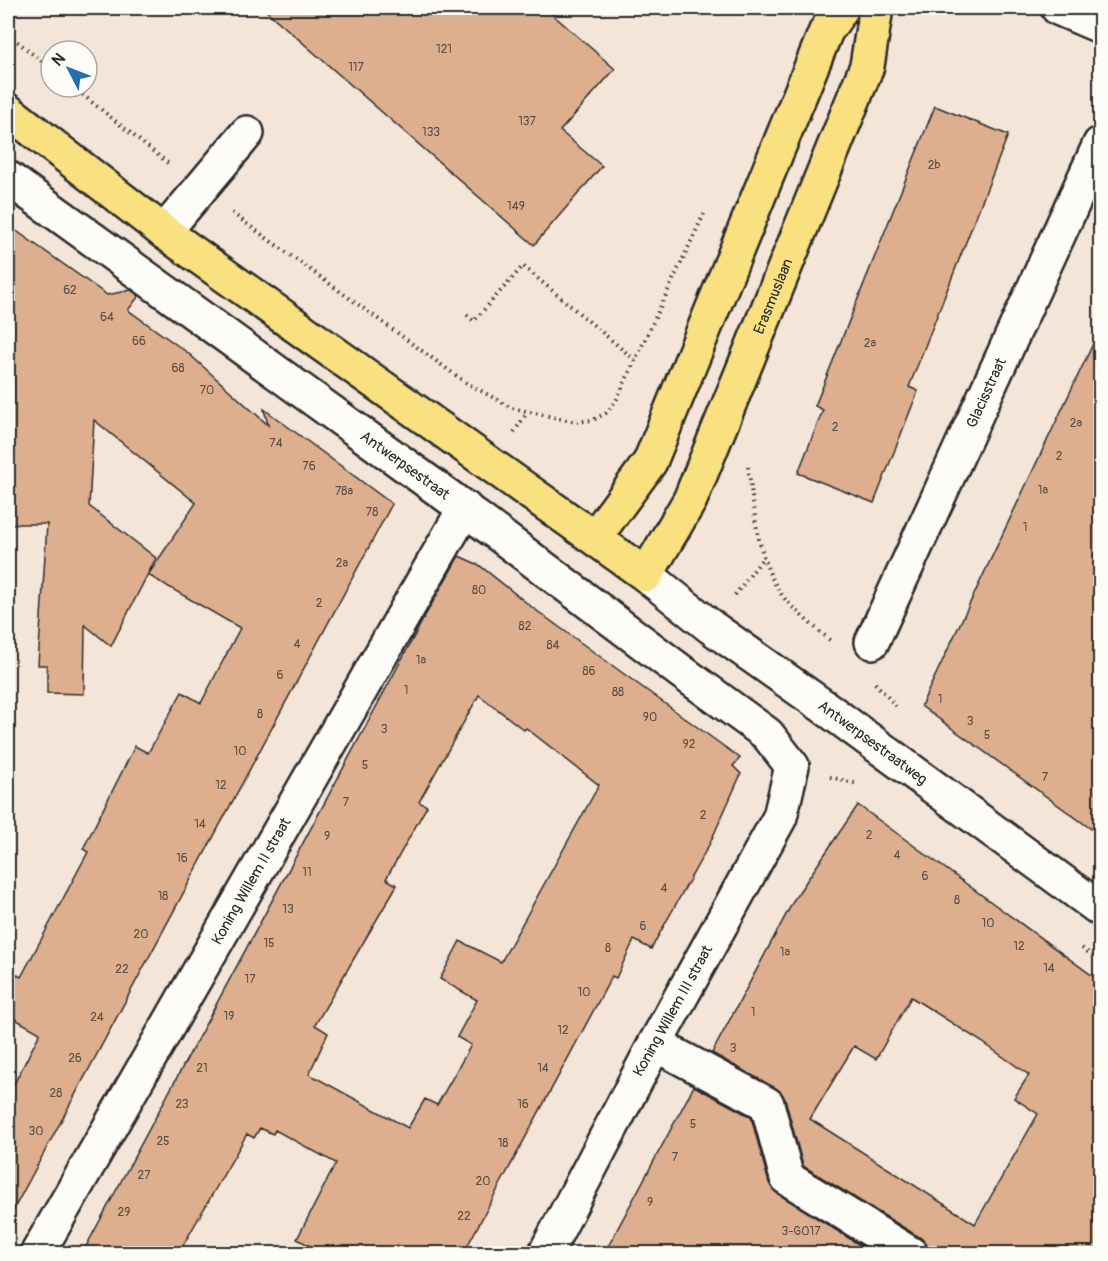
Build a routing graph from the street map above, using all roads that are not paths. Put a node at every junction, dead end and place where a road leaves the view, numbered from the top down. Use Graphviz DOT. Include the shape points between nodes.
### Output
graph roads {
  1 [pos="842,8"];
  2 [pos="876,8"];
  3 [pos="1058,8"];
  4 [pos="1101,26"];
  5 [pos="8,111"];
  6 [pos="247,133"];
  7 [pos="1101,144"];
  8 [pos="8,178"];
  9 [pos="164,232"];
  10 [pos="465,508"];
  11 [pos="595,537"];
  12 [pos="646,575"];
  13 [pos="872,642"];
  14 [pos="792,766"];
  15 [pos="1101,909"];
  16 [pos="655,1044"];
  17 [pos="37,1254"];
  18 [pos="544,1254"];
  19 [pos="911,1254"];
  1 -- 11 [label="main road" via="826,31 650,462"];
  2 -- 12 [label="main road, Erasmuslaan" via="867,66 690,500"];
  3 -- 4 [label="street"];
  5 -- 9 [label="main road"];
  6 -- 9 [label="street"];
  7 -- 13 [label="street, Glacisstraat"];
  8 -- 10 [label="street, Antwerpsestraat"];
  9 -- 11 [label="main road"];
  10 -- 14 [label="street, Antwerpsestraat" via="767,734"];
  10 -- 17 [label="street, Koning Willem II straat"];
  11 -- 12 [label="main road"];
  12 -- 15 [label="street, Antwerpsestraatweg" via="711,627"];
  14 -- 16 [label="street, Koning Willem III straat" via="780,817"];
  16 -- 18 [label="street, Koning Willem III straat"];
  16 -- 19 [label="street" via="766,1104 787,1178"];
}
